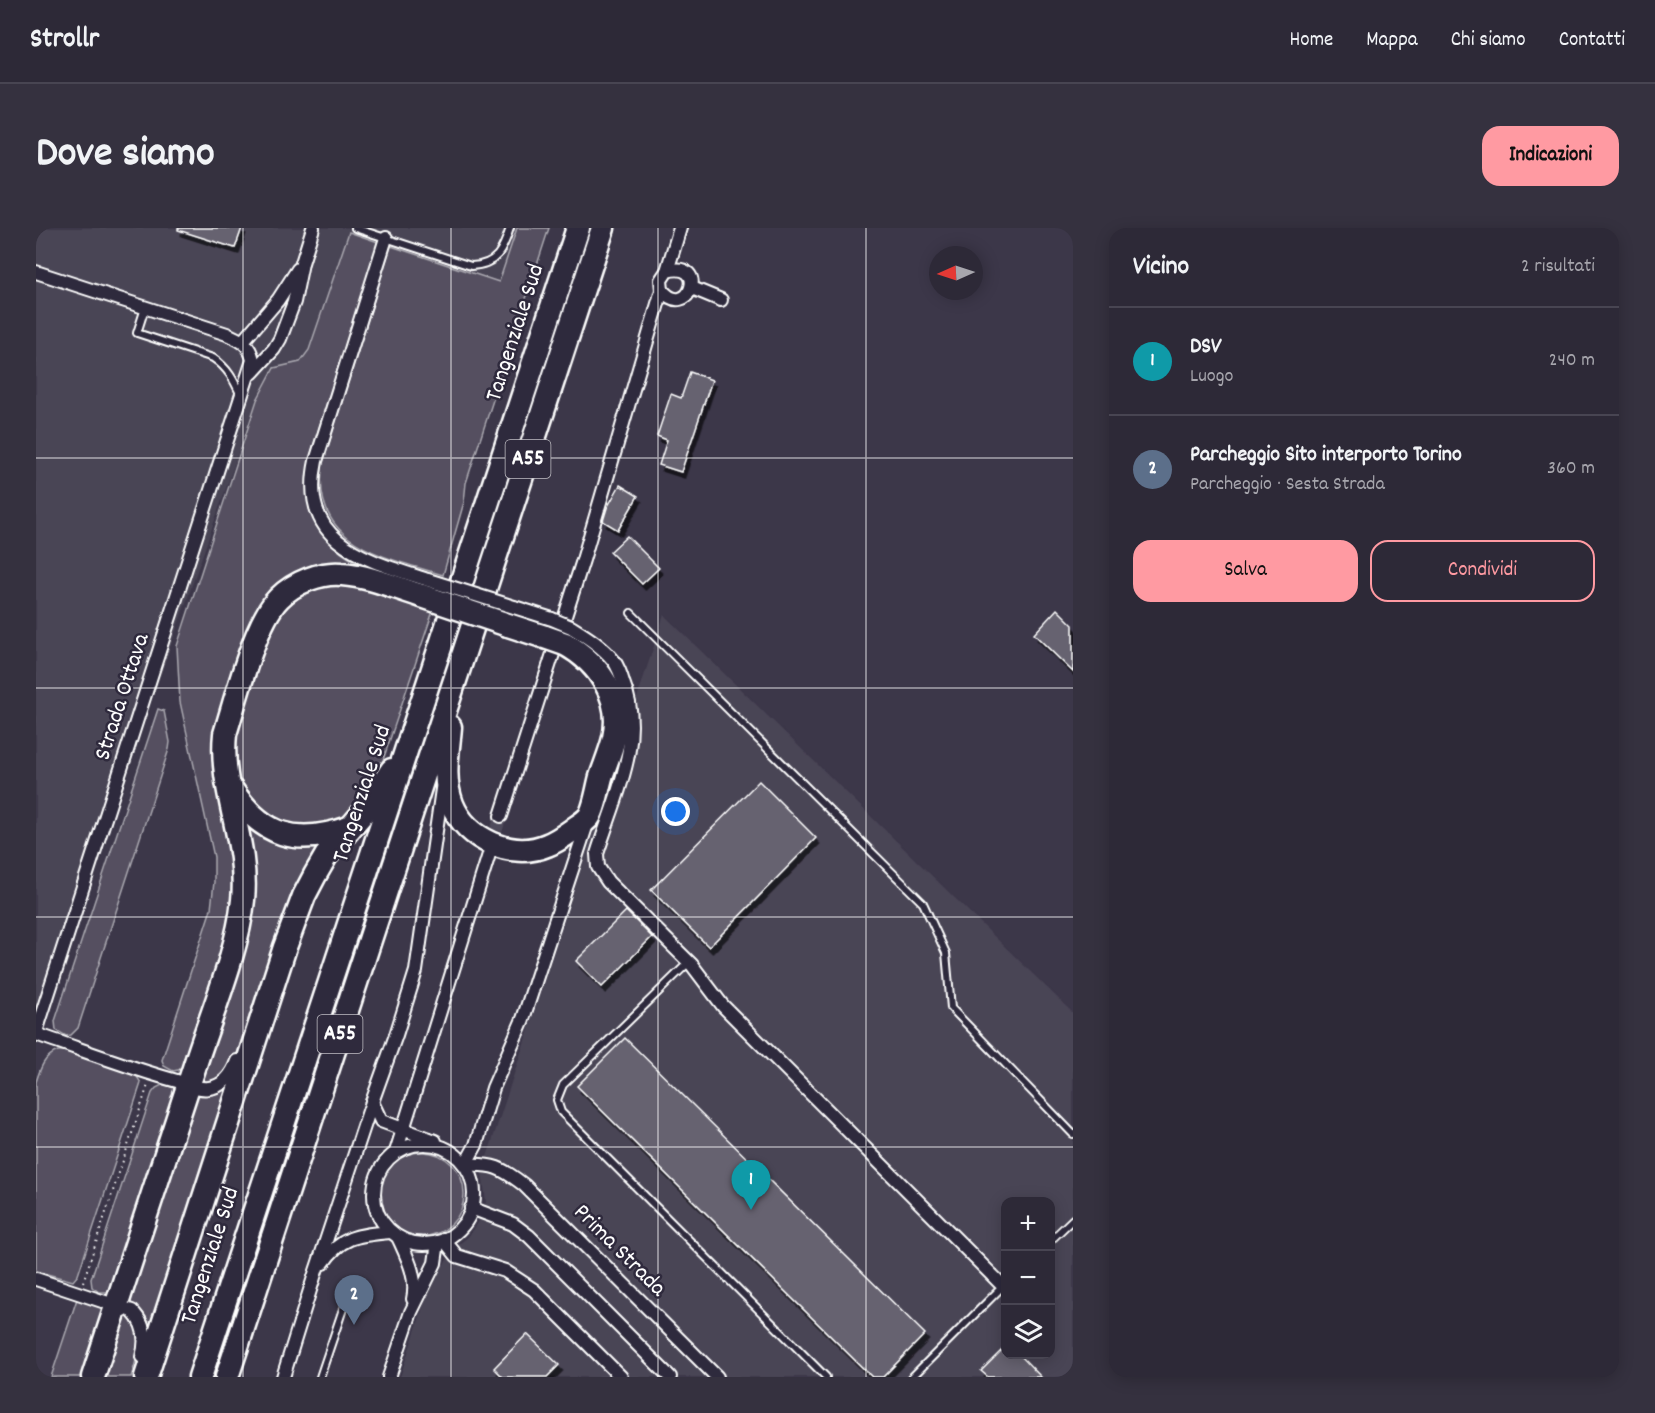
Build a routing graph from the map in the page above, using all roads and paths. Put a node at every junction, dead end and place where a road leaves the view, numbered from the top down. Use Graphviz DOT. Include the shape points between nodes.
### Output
graph roads {
  1 [pos="313,228"];
  2 [pos="355,228"];
  3 [pos="510,228"];
  4 [pos="578,228"];
  5 [pos="603,228"];
  6 [pos="680,228"];
  7 [pos="386,238"];
  8 [pos="302,263"];
  9 [pos="667,271"];
  10 [pos="36,272"];
  11 [pos="692,288"];
  12 [pos="662,290"];
  13 [pos="721,300"];
  14 [pos="145,307"];
  15 [pos="247,345"];
  16 [pos="250,375"];
  17 [pos="242,399"];
  18 [pos="425,588"];
  19 [pos="630,613"];
  20 [pos="558,632"];
  21 [pos="453,691"];
  22 [pos="407,746"];
  23 [pos="446,770"];
  24 [pos="229,785"];
  25 [pos="501,816"];
  26 [pos="589,817"];
  27 [pos="349,828"];
  28 [pos="490,851"];
  29 [pos="285,947"];
  30 [pos="689,962"];
  31 [pos="36,1033"];
  32 [pos="152,1074"];
  33 [pos="189,1084"];
  34 [pos="372,1102"];
  35 [pos="404,1130"];
  36 [pos="1073,1134"];
  37 [pos="434,1140"];
  38 [pos="396,1152"];
  39 [pos="456,1155"];
  40 [pos="467,1161"];
  41 [pos="471,1208"];
  42 [pos="1073,1219"];
  43 [pos="394,1234"];
  44 [pos="1055,1236"];
  45 [pos="441,1241"];
  46 [pos="315,1274"];
  47 [pos="36,1279"];
  48 [pos="1001,1282"];
  49 [pos="1001,1288"];
  50 [pos="79,1293"];
  51 [pos="347,1297"];
  52 [pos="117,1305"];
  53 [pos="411,1312"];
  54 [pos="93,1377"];
  55 [pos="136,1377"];
  56 [pos="146,1377"];
  57 [pos="200,1377"];
  58 [pos="227,1377"];
  59 [pos="283,1377"];
  60 [pos="321,1377"];
  61 [pos="389,1377"];
  62 [pos="621,1377"];
  63 [pos="670,1377"];
  64 [pos="717,1377"];
  65 [pos="826,1377"];
  66 [pos="912,1377"];
  1 -- 8 [label="street, Strada Ottava"];
  2 -- 7 [label="lane"];
  3 -- 7 [label="lane" via="504,248 482,266 471,266"];
  4 -- 22 [label="highway, Tangenziale Sud / A55"];
  5 -- 21 [label="highway, Tangenziale Sud / A55"];
  6 -- 9 [label="street"];
  7 -- 18 [label="street" via="316,461 313,489 325,526 350,551"];
  8 -- 15 [label="street, Strada Ottava"];
  8 -- 16 [label="street, Strada Ottava" via="294,302 280,339"];
  9 -- 11 [label="street" via="684,270"];
  9 -- 12 [label="street" via="661,280"];
  10 -- 14 [label="street"];
  11 -- 12 [label="street" via="676,300"];
  11 -- 13 [label="street"];
  12 -- 25 [label="street" via="583,560"];
  14 -- 15 [label="street" via="227,334"];
  14 -- 17 [label="lane" via="137,333 213,358 231,374"];
  15 -- 16 [label="street, Strada Ottava" via="253,360"];
  16 -- 17 [label="street, Strada Ottava"];
  17 -- 31 [label="street, Strada Ottava"];
  18 -- 20 [label="highway, bridge"];
  18 -- 24 [label="highway" via="339,574 312,578 279,598 263,623 225,734 223,752"];
  19 -- 36 [label="lane" via="924,903 946,953 951,1008"];
  20 -- 26 [label="highway" via="602,675 615,708 614,738"];
  20 -- 30 [label="street" via="596,643 615,663 631,708 633,734 597,854 598,867 608,882"];
  21 -- 23 [label="highway"];
  21 -- 58 [label="highway, Tangenziale Sud / A55"];
  22 -- 27 [label="highway"];
  22 -- 57 [label="highway, Tangenziale Sud / A55"];
  23 -- 26 [label="highway" via="453,805 462,821 495,845 533,849 548,845"];
  23 -- 34 [label="street" via="416,971"];
  24 -- 27 [label="highway" via="249,813 271,829 298,836 326,836"];
  24 -- 33 [label="highway" via="242,856 243,899 235,941"];
  26 -- 40 [label="street" via="523,1019"];
  27 -- 29 [label="highway" via="315,875"];
  28 -- 35 [label="street"];
  29 -- 33 [label="street" via="261,988 233,1073 208,1088"];
  29 -- 56 [label="highway"];
  30 -- 48 [label="street" via="723,1006"];
  30 -- 65 [label="lane" via="563,1085 557,1100 561,1112"];
  31 -- 32 [label="street"];
  32 -- 33 [label="street"];
  32 -- 50 [label="path"];
  33 -- 52 [label="highway"];
  34 -- 35 [label="street" via="381,1121"];
  34 -- 46 [label="street"];
  35 -- 37 [label="street"];
  35 -- 38 [label="street"];
  37 -- 39 [label="street"];
  37 -- 40 [label="street, Prima Strada"];
  38 -- 39 [label="street" via="422,1144 440,1146"];
  38 -- 43 [label="street" via="377,1175 373,1190 380,1220"];
  39 -- 40 [label="street"];
  40 -- 41 [label="street" via="473,1186"];
  40 -- 64 [label="street, Prima Strada" via="485,1164 524,1185"];
  41 -- 45 [label="street" via="461,1227"];
  41 -- 63 [label="street" via="513,1224 529,1236"];
  42 -- 44 [label="lane"];
  43 -- 45 [label="street" via="424,1244"];
  43 -- 46 [label="street" via="350,1238 340,1243"];
  43 -- 53 [label="street" via="410,1263 416,1287"];
  45 -- 53 [label="street" via="435,1263"];
  45 -- 62 [label="street" via="457,1256 505,1271 534,1290"];
  46 -- 59 [label="street"];
  47 -- 50 [label="street"];
  49 -- 66 [label="lane"];
  50 -- 52 [label="street"];
  51 -- 60 [label="lane"];
  52 -- 54 [label="highway"];
  52 -- 55 [label="street" via="132,1311 144,1331 145,1347"];
  53 -- 61 [label="street"];
}
